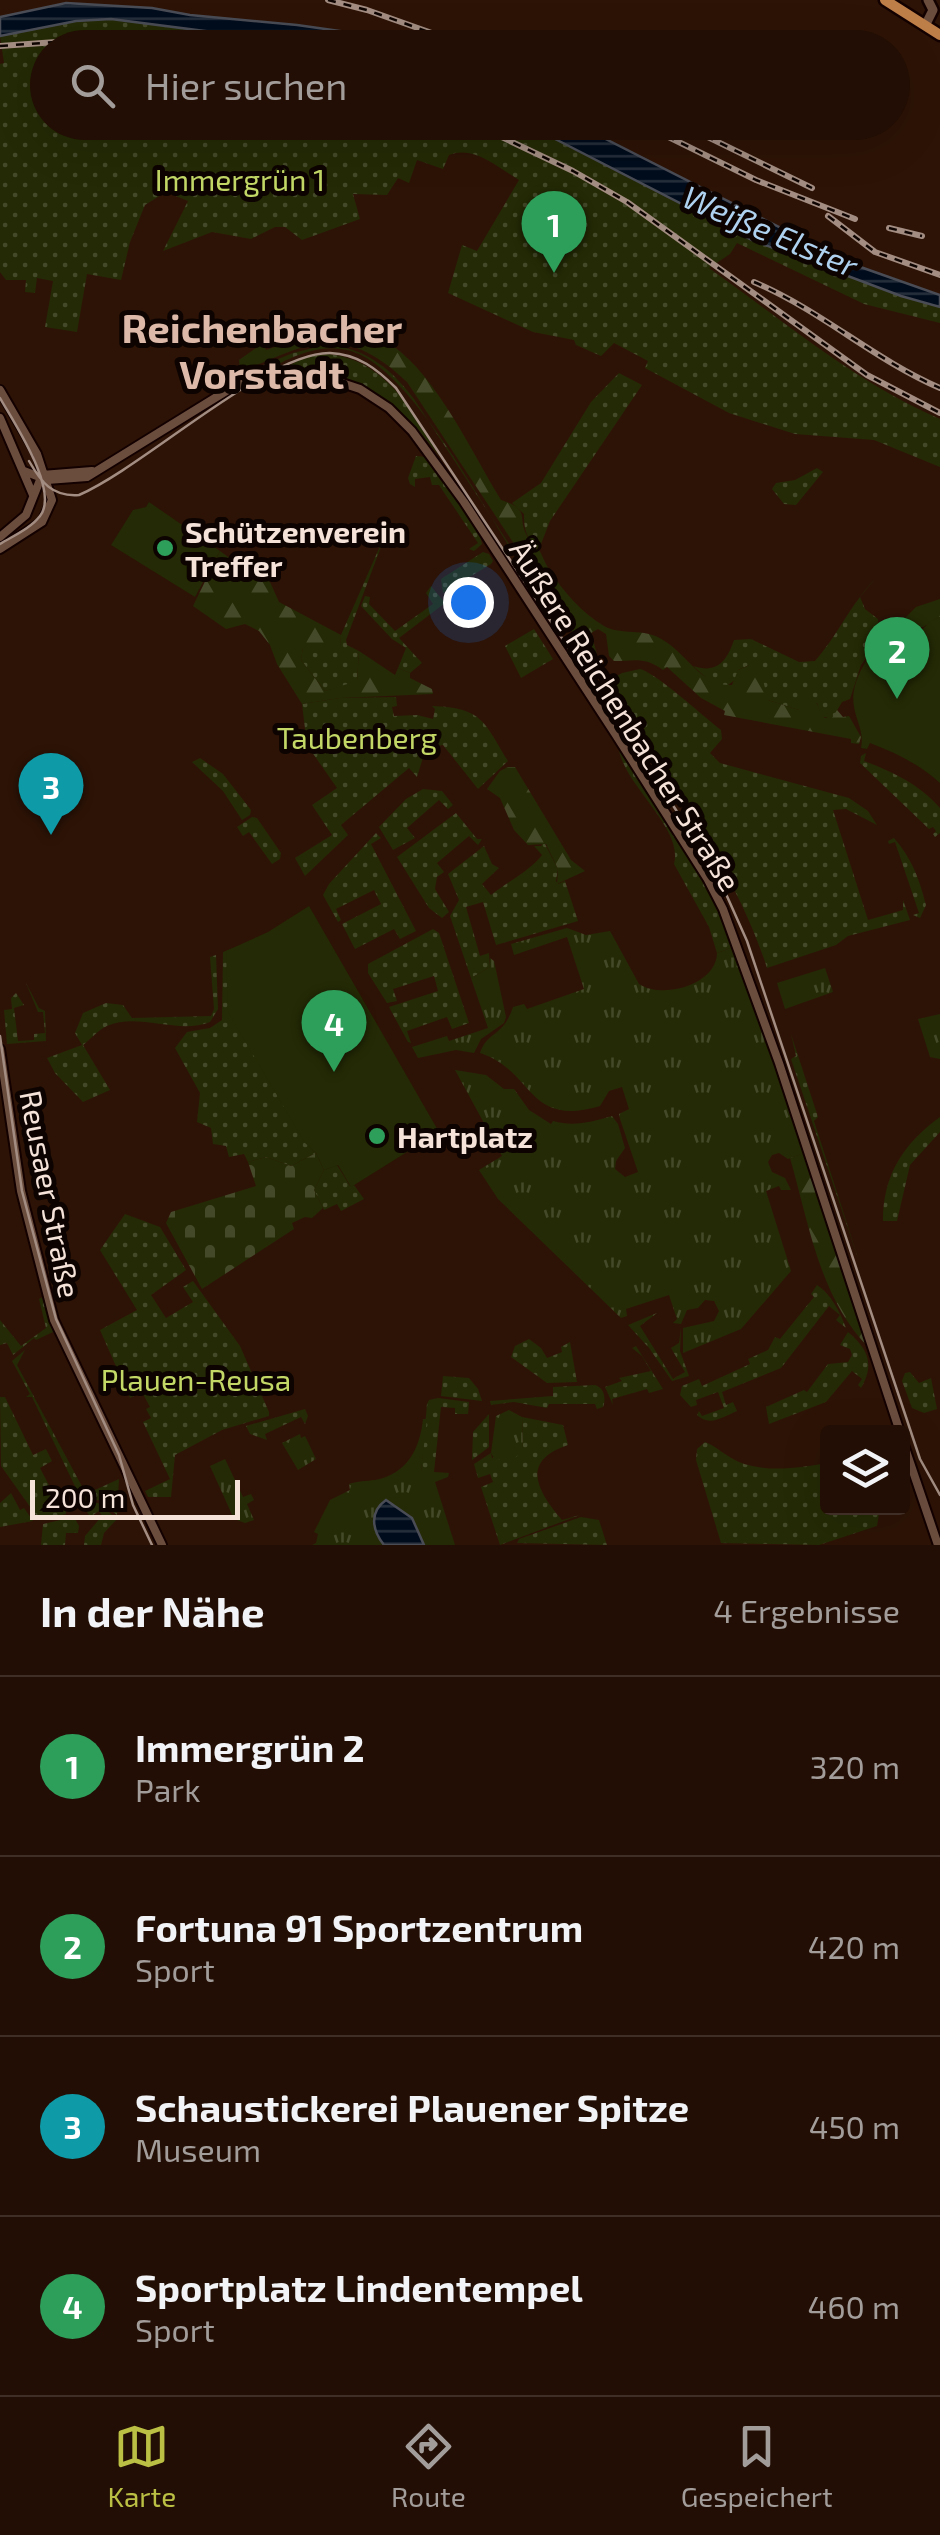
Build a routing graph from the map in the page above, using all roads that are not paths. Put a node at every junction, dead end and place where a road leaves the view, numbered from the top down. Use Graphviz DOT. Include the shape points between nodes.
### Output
graph roads {
  1 [pos="885,0"];
  2 [pos="928,0"];
  3 [pos="926,24"];
  4 [pos="940,35"];
  5 [pos="0,390"];
  6 [pos="0,418"];
  7 [pos="37,454"];
  8 [pos="24,470"];
  9 [pos="63,476"];
  10 [pos="44,477"];
  11 [pos="33,494"];
  12 [pos="52,500"];
  13 [pos="0,537"];
  14 [pos="0,549"];
  15 [pos="0,1049"];
  16 [pos="897,1425"];
  17 [pos="910,1462"];
  18 [pos="938,1544"];
  19 [pos="162,1545"];
  1 -- 3 [label="main road"];
  2 -- 3 [label="main road" via="933,10"];
  3 -- 4 [label="main road"];
  5 -- 7 [label="street"];
  6 -- 8 [label="street"];
  7 -- 9 [label="street"];
  7 -- 10 [label="street"];
  8 -- 10 [label="street, Äußere Reichenbacher Straße"];
  8 -- 11 [label="street"];
  9 -- 10 [label="street, Äußere Reichenbacher Straße"];
  9 -- 12 [label="street"];
  9 -- 16 [label="street, Äußere Reichenbacher Straße" via="116,462 236,385 284,374 321,376 360,389 424,444 722,909"];
  10 -- 11 [label="street"];
  10 -- 12 [label="street"];
  11 -- 13 [label="street" via="26,515"];
  12 -- 14 [label="street" via="42,522"];
  15 -- 19 [label="street, Reusaer Straße" via="21,1191 54,1320"];
  17 -- 18 [label="street, Äußere Reichenbacher Straße"];
}
